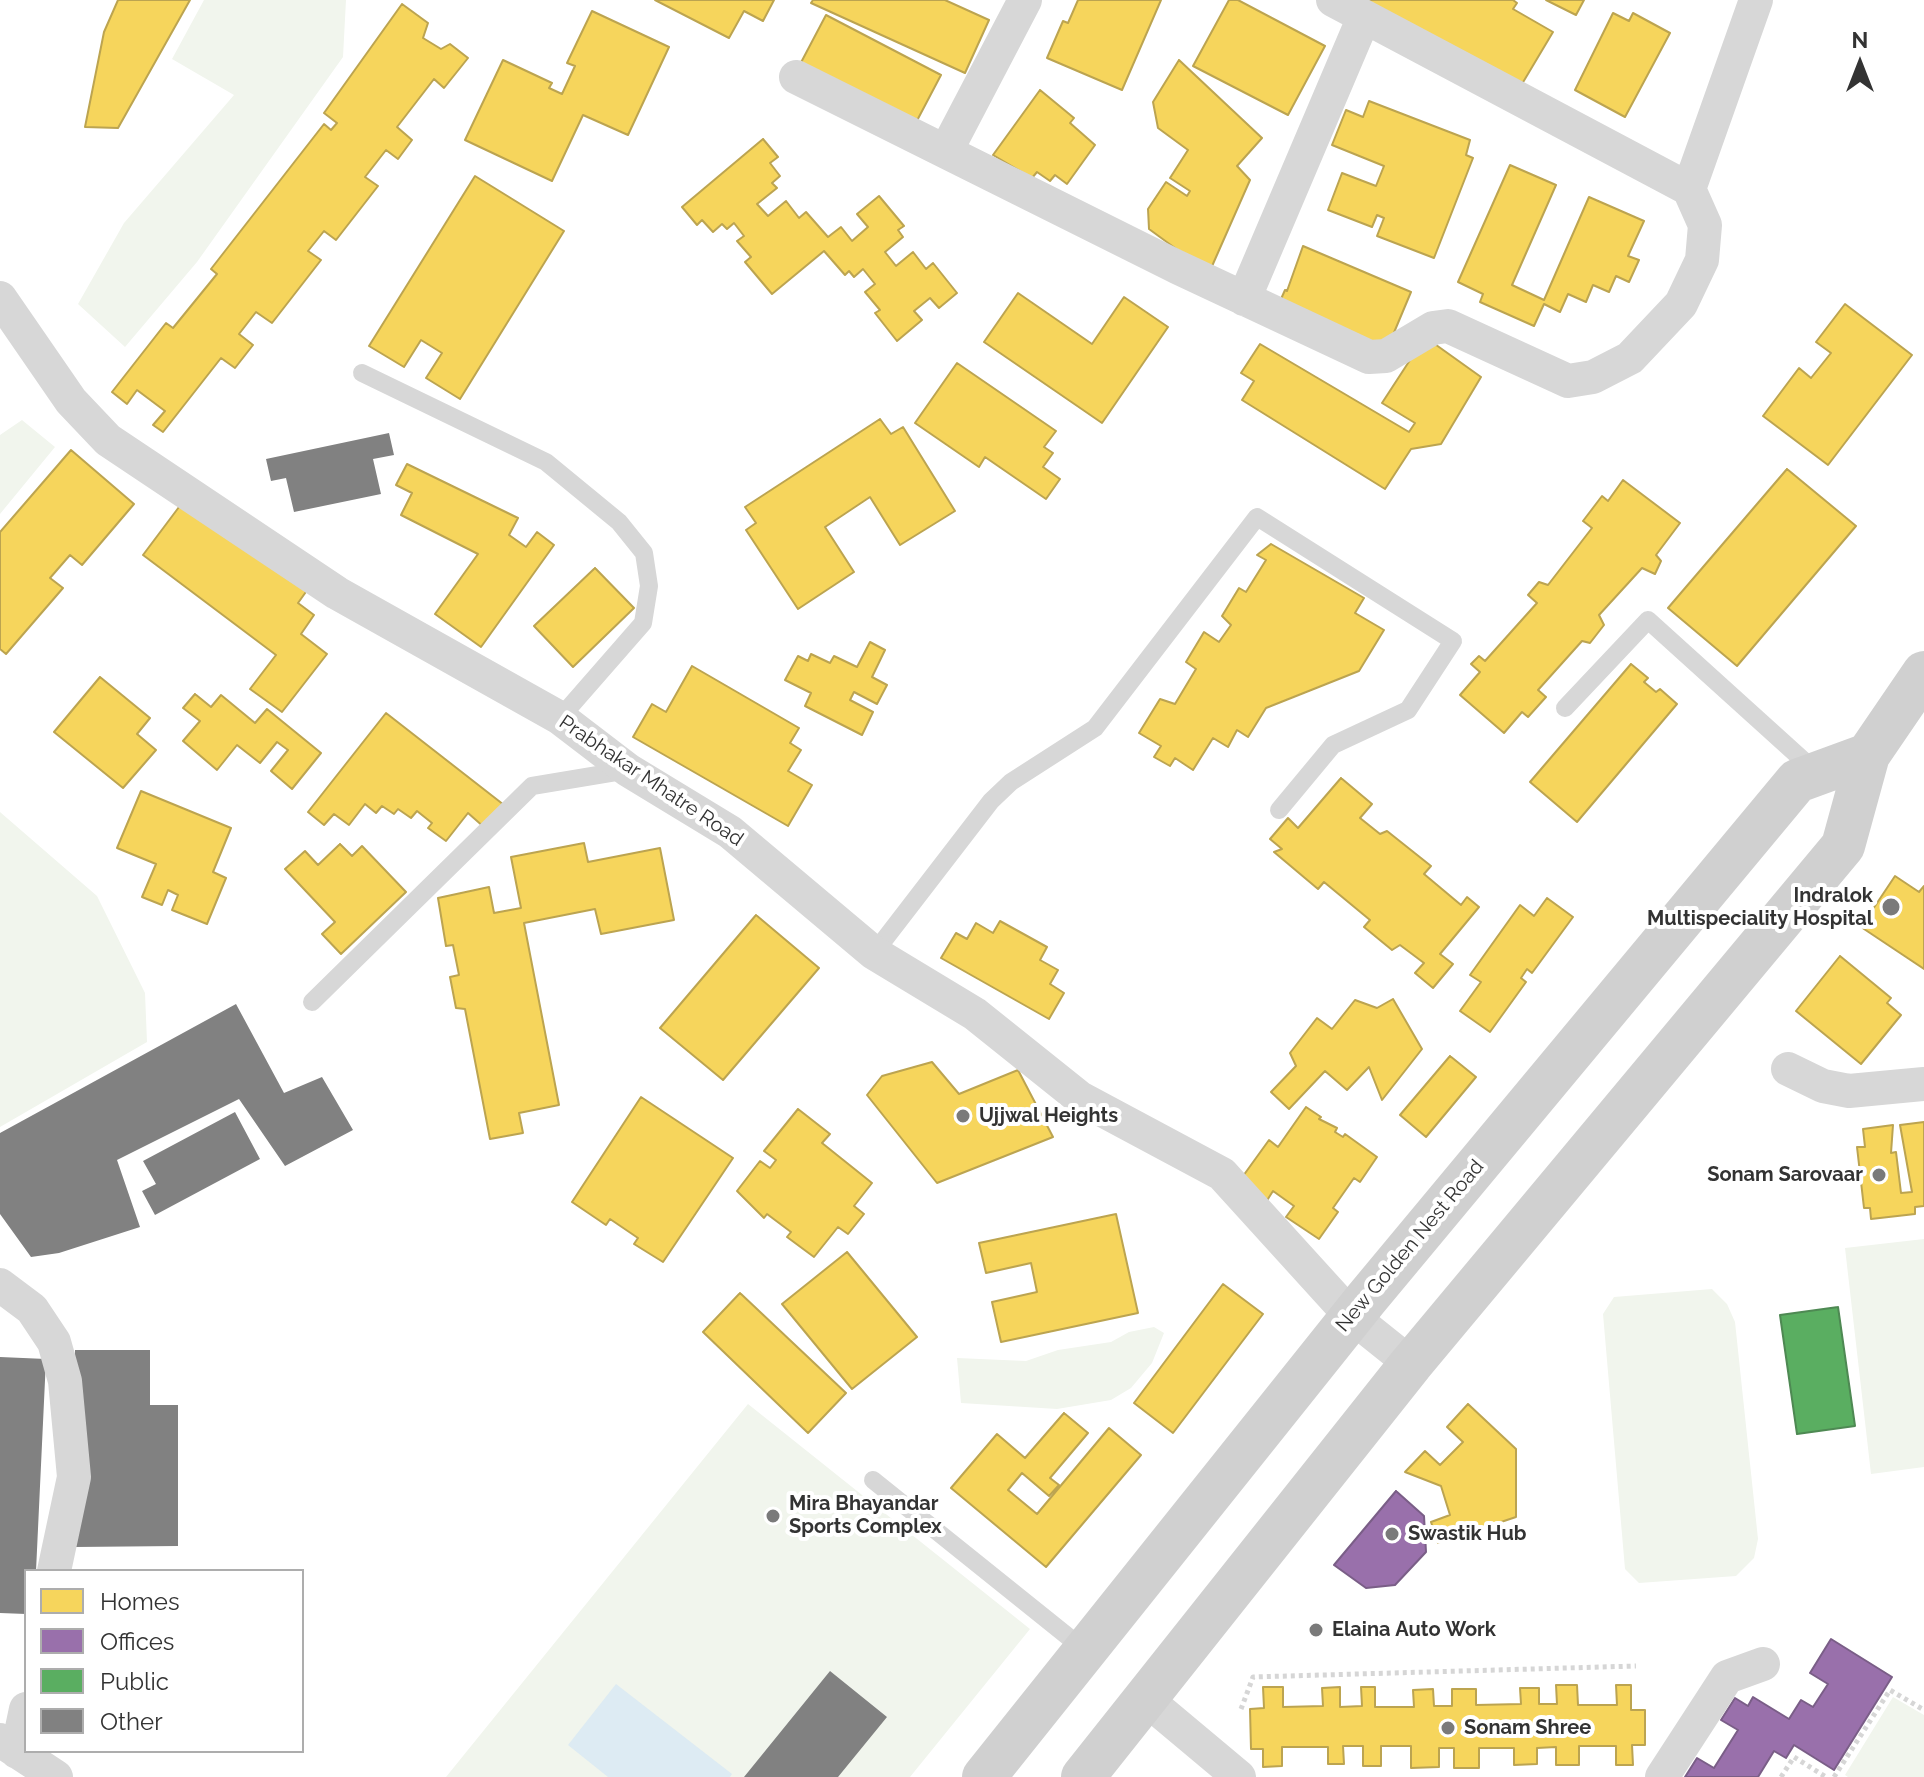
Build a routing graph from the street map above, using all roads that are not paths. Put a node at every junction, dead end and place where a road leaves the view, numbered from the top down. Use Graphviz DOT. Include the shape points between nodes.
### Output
graph roads {
  1 [pos="1025,0"];
  2 [pos="1333,0"];
  3 [pos="1756,0"];
  4 [pos="1364,17"];
  5 [pos="796,77"];
  6 [pos="946,151"];
  7 [pos="1689,189"];
  8 [pos="0,298"];
  9 [pos="1244,299"];
  10 [pos="362,373"];
  11 [pos="1919,689"];
  12 [pos="1565,708"];
  13 [pos="560,718"];
  14 [pos="1868,755"];
  15 [pos="628,770"];
  16 [pos="1817,773"];
  17 [pos="1279,810"];
  18 [pos="874,953"];
  19 [pos="312,1002"];
  20 [pos="1788,1069"];
  21 [pos="1924,1084"];
  22 [pos="0,1285"];
  23 [pos="1351,1316"];
  24 [pos="1411,1364"];
  25 [pos="873,1480"];
  26 [pos="54,1569"];
  27 [pos="1087,1652"];
  28 [pos="1763,1664"];
  29 [pos="1147,1700"];
  30 [pos="24,1713"];
  31 [pos="9,1746"];
  32 [pos="56,1777"];
  33 [pos="984,1777"];
  34 [pos="1083,1777"];
  35 [pos="1239,1777"];
  36 [pos="1662,1777"];
  1 -- 6 [label="street"];
  2 -- 4 [label="street"];
  3 -- 7 [label="street"];
  4 -- 7 [label="street"];
  4 -- 9 [label="street"];
  5 -- 6 [label="street"];
  6 -- 9 [label="street"];
  7 -- 9 [label="street" via="1705,225 1702,260 1681,304 1630,358 1593,377 1568,381 1448,326 1433,328 1386,356 1369,357"];
  8 -- 13 [label="street, Prabhakar Mhatre Road" via="71,401 108,440 337,593"];
  10 -- 13 [label="lane" via="546,462 619,522 644,553 649,586 643,623"];
  11 -- 14 [label="main road"];
  12 -- 16 [label="lane" via="1648,620"];
  13 -- 15 [label="street, Prabhakar Mhatre Road"];
  14 -- 16 [label="main road, New Golden Nest Road"];
  14 -- 24 [label="main road" via="1843,846"];
  15 -- 18 [label="street, Prabhakar Mhatre Road" via="730,832"];
  15 -- 19 [label="lane" via="532,786"];
  16 -- 23 [label="main road, New Golden Nest Road" via="1797,781"];
  17 -- 18 [label="lane" via="1333,745 1408,710 1453,641 1257,517 1095,728 1011,782 991,801"];
  18 -- 23 [label="street, Prabhakar Mhatre Road" via="975,1014 1080,1098 1222,1174"];
  20 -- 21 [label="street" via="1823,1086 1849,1091"];
  22 -- 26 [label="street" via="32,1309 54,1342 65,1381 74,1477"];
  23 -- 24 [label="street, Prabhakar Mhatre Road"];
  23 -- 27 [label="main road, New Golden Nest Road"];
  24 -- 29 [label="main road"];
  25 -- 27 [label="lane"];
  27 -- 33 [label="main road, New Golden Nest Road"];
  28 -- 36 [label="street" via="1727,1677"];
  29 -- 34 [label="main road"];
  29 -- 35 [label="street"];
  30 -- 31 [label="street"];
  31 -- 32 [label="street"];
}
